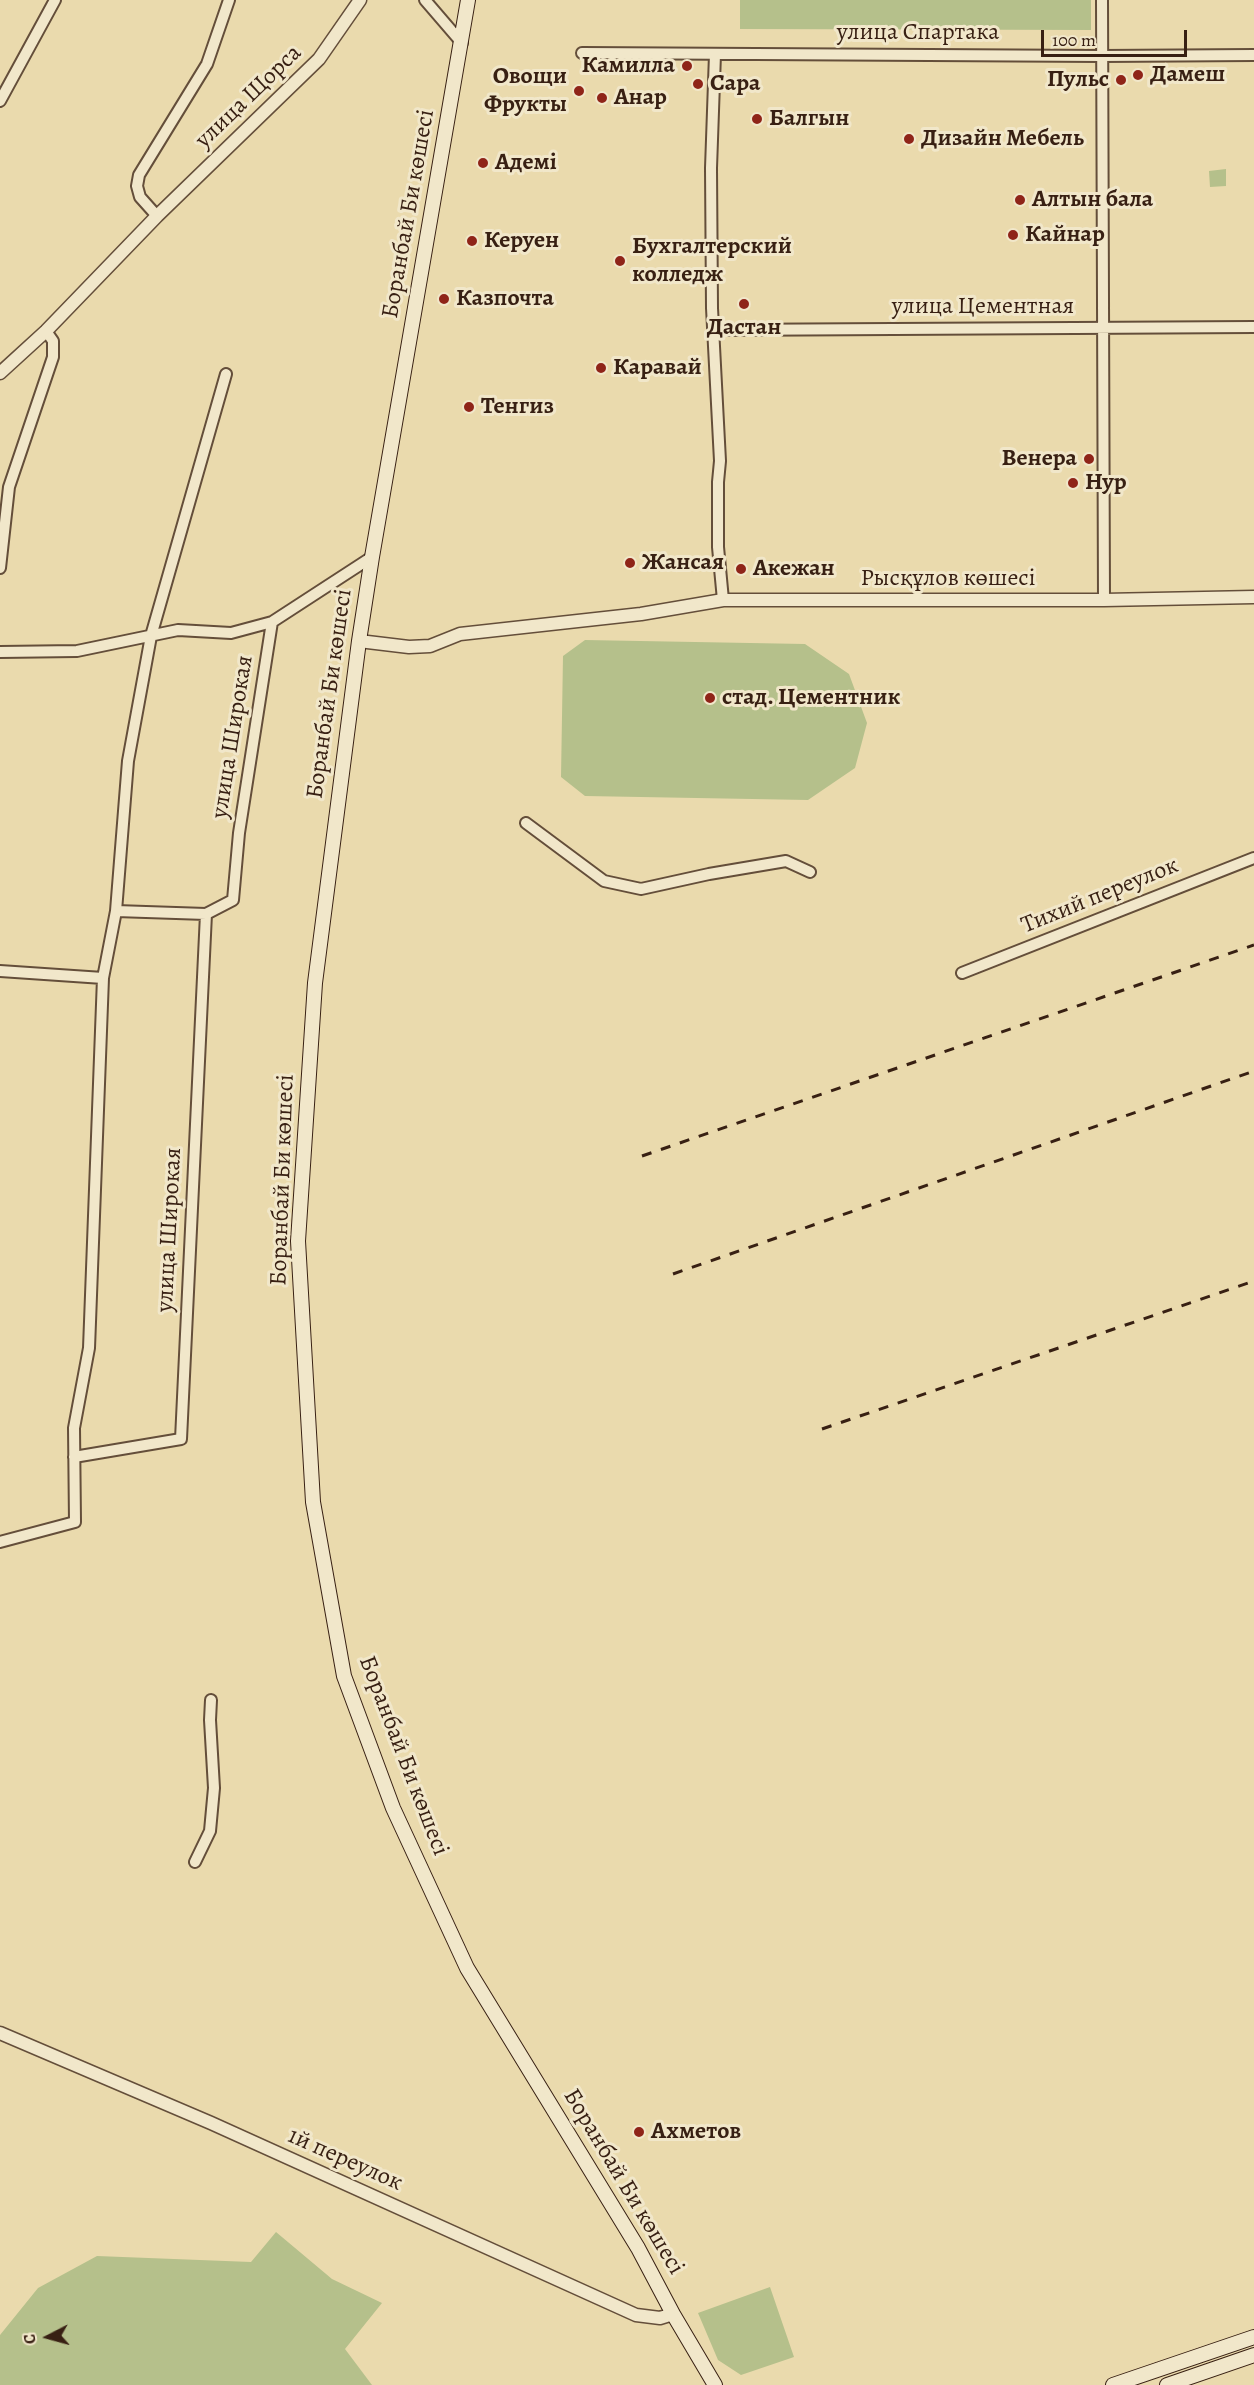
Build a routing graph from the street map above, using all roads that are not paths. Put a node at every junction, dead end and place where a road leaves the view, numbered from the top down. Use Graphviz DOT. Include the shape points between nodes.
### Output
graph roads {
  1 [pos="55,0"];
  2 [pos="229,0"];
  3 [pos="360,0"];
  4 [pos="425,0"];
  5 [pos="468,0"];
  6 [pos="1102,0"];
  7 [pos="462,43"];
  8 [pos="582,53"];
  9 [pos="715,54"];
  10 [pos="1254,55"];
  11 [pos="1102,56"];
  12 [pos="0,101"];
  13 [pos="157,216"];
  14 [pos="1104,327"];
  15 [pos="1254,327"];
  16 [pos="713,330"];
  17 [pos="46,331"];
  18 [pos="0,373"];
  19 [pos="226,375"];
  20 [pos="372,557"];
  21 [pos="0,568"];
  22 [pos="1254,597"];
  23 [pos="723,600"];
  24 [pos="1104,600"];
  25 [pos="272,622"];
  26 [pos="151,636"];
  27 [pos="359,641"];
  28 [pos="0,652"];
  29 [pos="526,823"];
  30 [pos="1254,858"];
  31 [pos="810,872"];
  32 [pos="116,911"];
  33 [pos="206,914"];
  34 [pos="0,971"];
  35 [pos="962,973"];
  36 [pos="103,978"];
  37 [pos="74,1457"];
  38 [pos="0,1542"];
  39 [pos="211,1700"];
  40 [pos="195,1862"];
  41 [pos="0,2033"];
  42 [pos="673,2314"];
  43 [pos="1254,2337"];
  44 [pos="1254,2355"];
  45 [pos="715,2385"];
  46 [pos="1113,2385"];
  47 [pos="1167,2385"];
  1 -- 12 [label="street"];
  2 -- 13 [label="street, улица Щорса" via="207,64 138,175 140,197"];
  3 -- 13 [label="street, улица Щорса" via="319,59"];
  4 -- 7 [label="street"];
  5 -- 7 [label="main road, Боранбай Би көшесі"];
  6 -- 11 [label="street"];
  7 -- 20 [label="main road, Боранбай Би көшесі"];
  8 -- 9 [label="street, улица Спартака"];
  9 -- 11 [label="street, улица Спартака"];
  9 -- 16 [label="street" via="711,168"];
  10 -- 11 [label="street, улица Спартака"];
  11 -- 14 [label="street"];
  13 -- 17 [label="street, улица Щорса"];
  14 -- 15 [label="street, улица Цементная"];
  14 -- 16 [label="street, улица Цементная"];
  14 -- 24 [label="street"];
  16 -- 23 [label="street" via="720,461 718,548"];
  17 -- 18 [label="street, улица Щорса"];
  17 -- 21 [label="street" via="53,341 53,357 9,487"];
  19 -- 26 [label="street"];
  20 -- 25 [label="street, улица Широкая"];
  20 -- 27 [label="main road, Боранбай Би көшесі"];
  22 -- 24 [label="street, Рысқұлов көшесі"];
  23 -- 24 [label="street, Рысқұлов көшесі"];
  23 -- 27 [label="street, Рысқұлов көшесі" via="641,614 460,634 430,646"];
  25 -- 26 [label="street, улица Широкая" via="231,633 178,630"];
  25 -- 33 [label="street, улица Широкая" via="239,833 233,900"];
  26 -- 28 [label="street, улица Широкая" via="76,651"];
  26 -- 32 [label="street" via="128,761"];
  27 -- 42 [label="main road, Боранбай Би көшесі" via="315,982 298,1241 313,1503 344,1676 393,1808 467,1968 638,2248"];
  29 -- 31 [label="street" via="604,881 641,889 786,861"];
  30 -- 35 [label="street, Тихий переулок"];
  32 -- 33 [label="street, улица Широкая"];
  32 -- 36 [label="street"];
  33 -- 37 [label="street, улица Широкая" via="181,1439"];
  34 -- 36 [label="street"];
  36 -- 37 [label="street" via="88,1348 74,1428"];
  37 -- 38 [label="street" via="75,1522"];
  39 -- 40 [label="street" via="214,1788 210,1831"];
  41 -- 42 [label="street, 1й переулок" via="211,2123 636,2315 660,2318"];
  42 -- 45 [label="main road, Боранбай Би көшесі"];
  43 -- 46 [label="main road"];
  44 -- 47 [label="main road"];
}
